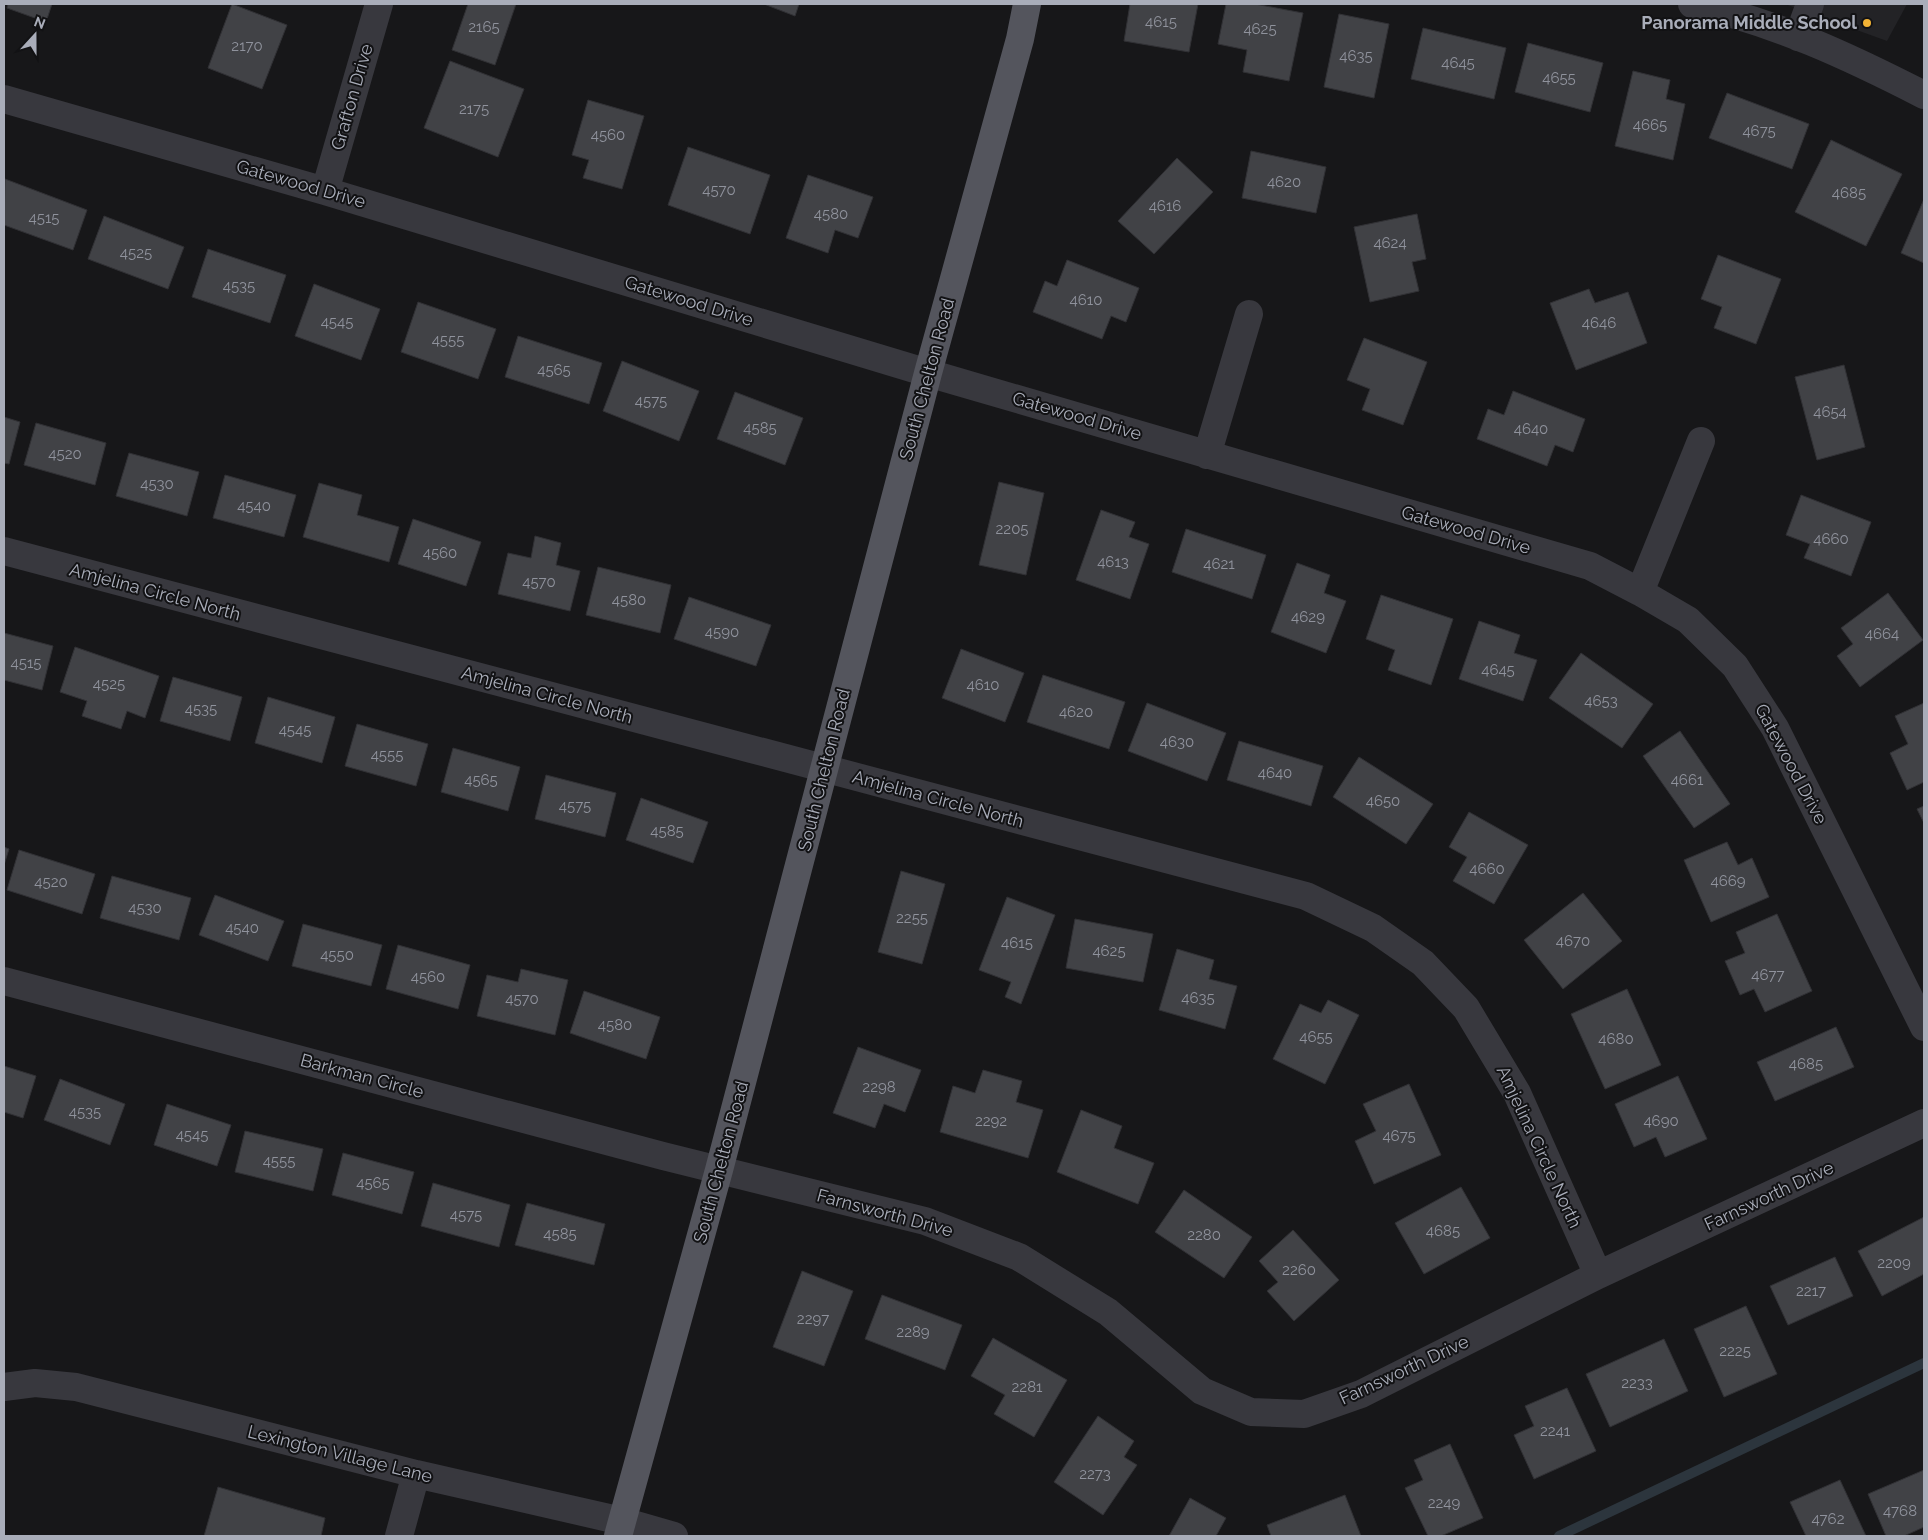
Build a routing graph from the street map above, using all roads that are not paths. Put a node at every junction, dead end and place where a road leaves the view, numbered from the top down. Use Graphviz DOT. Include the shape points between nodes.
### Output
graph roads {
  1 [pos="379,4"];
  2 [pos="1027,4"];
  3 [pos="1692,4"];
  4 [pos="1810,4"];
  5 [pos="1798,37"];
  6 [pos="1924,95"];
  7 [pos="4,99"];
  8 [pos="325,191"];
  9 [pos="1249,314"];
  10 [pos="928,372"];
  11 [pos="1701,441"];
  12 [pos="1207,454"];
  13 [pos="4,552"];
  14 [pos="1640,592"];
  15 [pos="825,768"];
  16 [pos="4,981"];
  17 [pos="1924,1027"];
  18 [pos="1924,1124"];
  19 [pos="719,1170"];
  20 [pos="1598,1276"];
  21 [pos="4,1387"];
  22 [pos="416,1474"];
  23 [pos="620,1529"];
  24 [pos="399,1536"];
  25 [pos="674,1536"];
  1 -- 8 [label="street, Grafton Drive"];
  2 -- 10 [label="main road, South Chelton Road" via="1020,40"];
  3 -- 5 [label="street" via="1725,11"];
  4 -- 5 [label="street"];
  5 -- 6 [label="street" via="1872,68"];
  7 -- 8 [label="street, Gatewood Drive"];
  8 -- 10 [label="street, Gatewood Drive"];
  9 -- 12 [label="street"];
  10 -- 12 [label="street, Gatewood Drive"];
  10 -- 15 [label="main road, South Chelton Road"];
  11 -- 14 [label="street"];
  12 -- 14 [label="street, Gatewood Drive" via="1590,566"];
  13 -- 15 [label="street, Amjelina Circle North"];
  14 -- 17 [label="street, Gatewood Drive" via="1688,620 1735,666 1770,720"];
  15 -- 19 [label="main road, South Chelton Road"];
  15 -- 20 [label="street, Amjelina Circle North" via="1306,896 1373,928 1423,963 1466,1008 1517,1093"];
  16 -- 19 [label="street, Barkman Circle"];
  18 -- 20 [label="street, Farnsworth Drive"];
  19 -- 20 [label="street, Farnsworth Drive" via="925,1221 1019,1257 1108,1312 1202,1391 1251,1412 1304,1414 1361,1394"];
  19 -- 23 [label="main road, South Chelton Road"];
  21 -- 22 [label="street, Lexington Village Lane" via="35,1383 76,1387"];
  22 -- 23 [label="street, Lexington Village Lane"];
  22 -- 24 [label="street"];
  23 -- 25 [label="street, Lexington Village Lane"];
}
